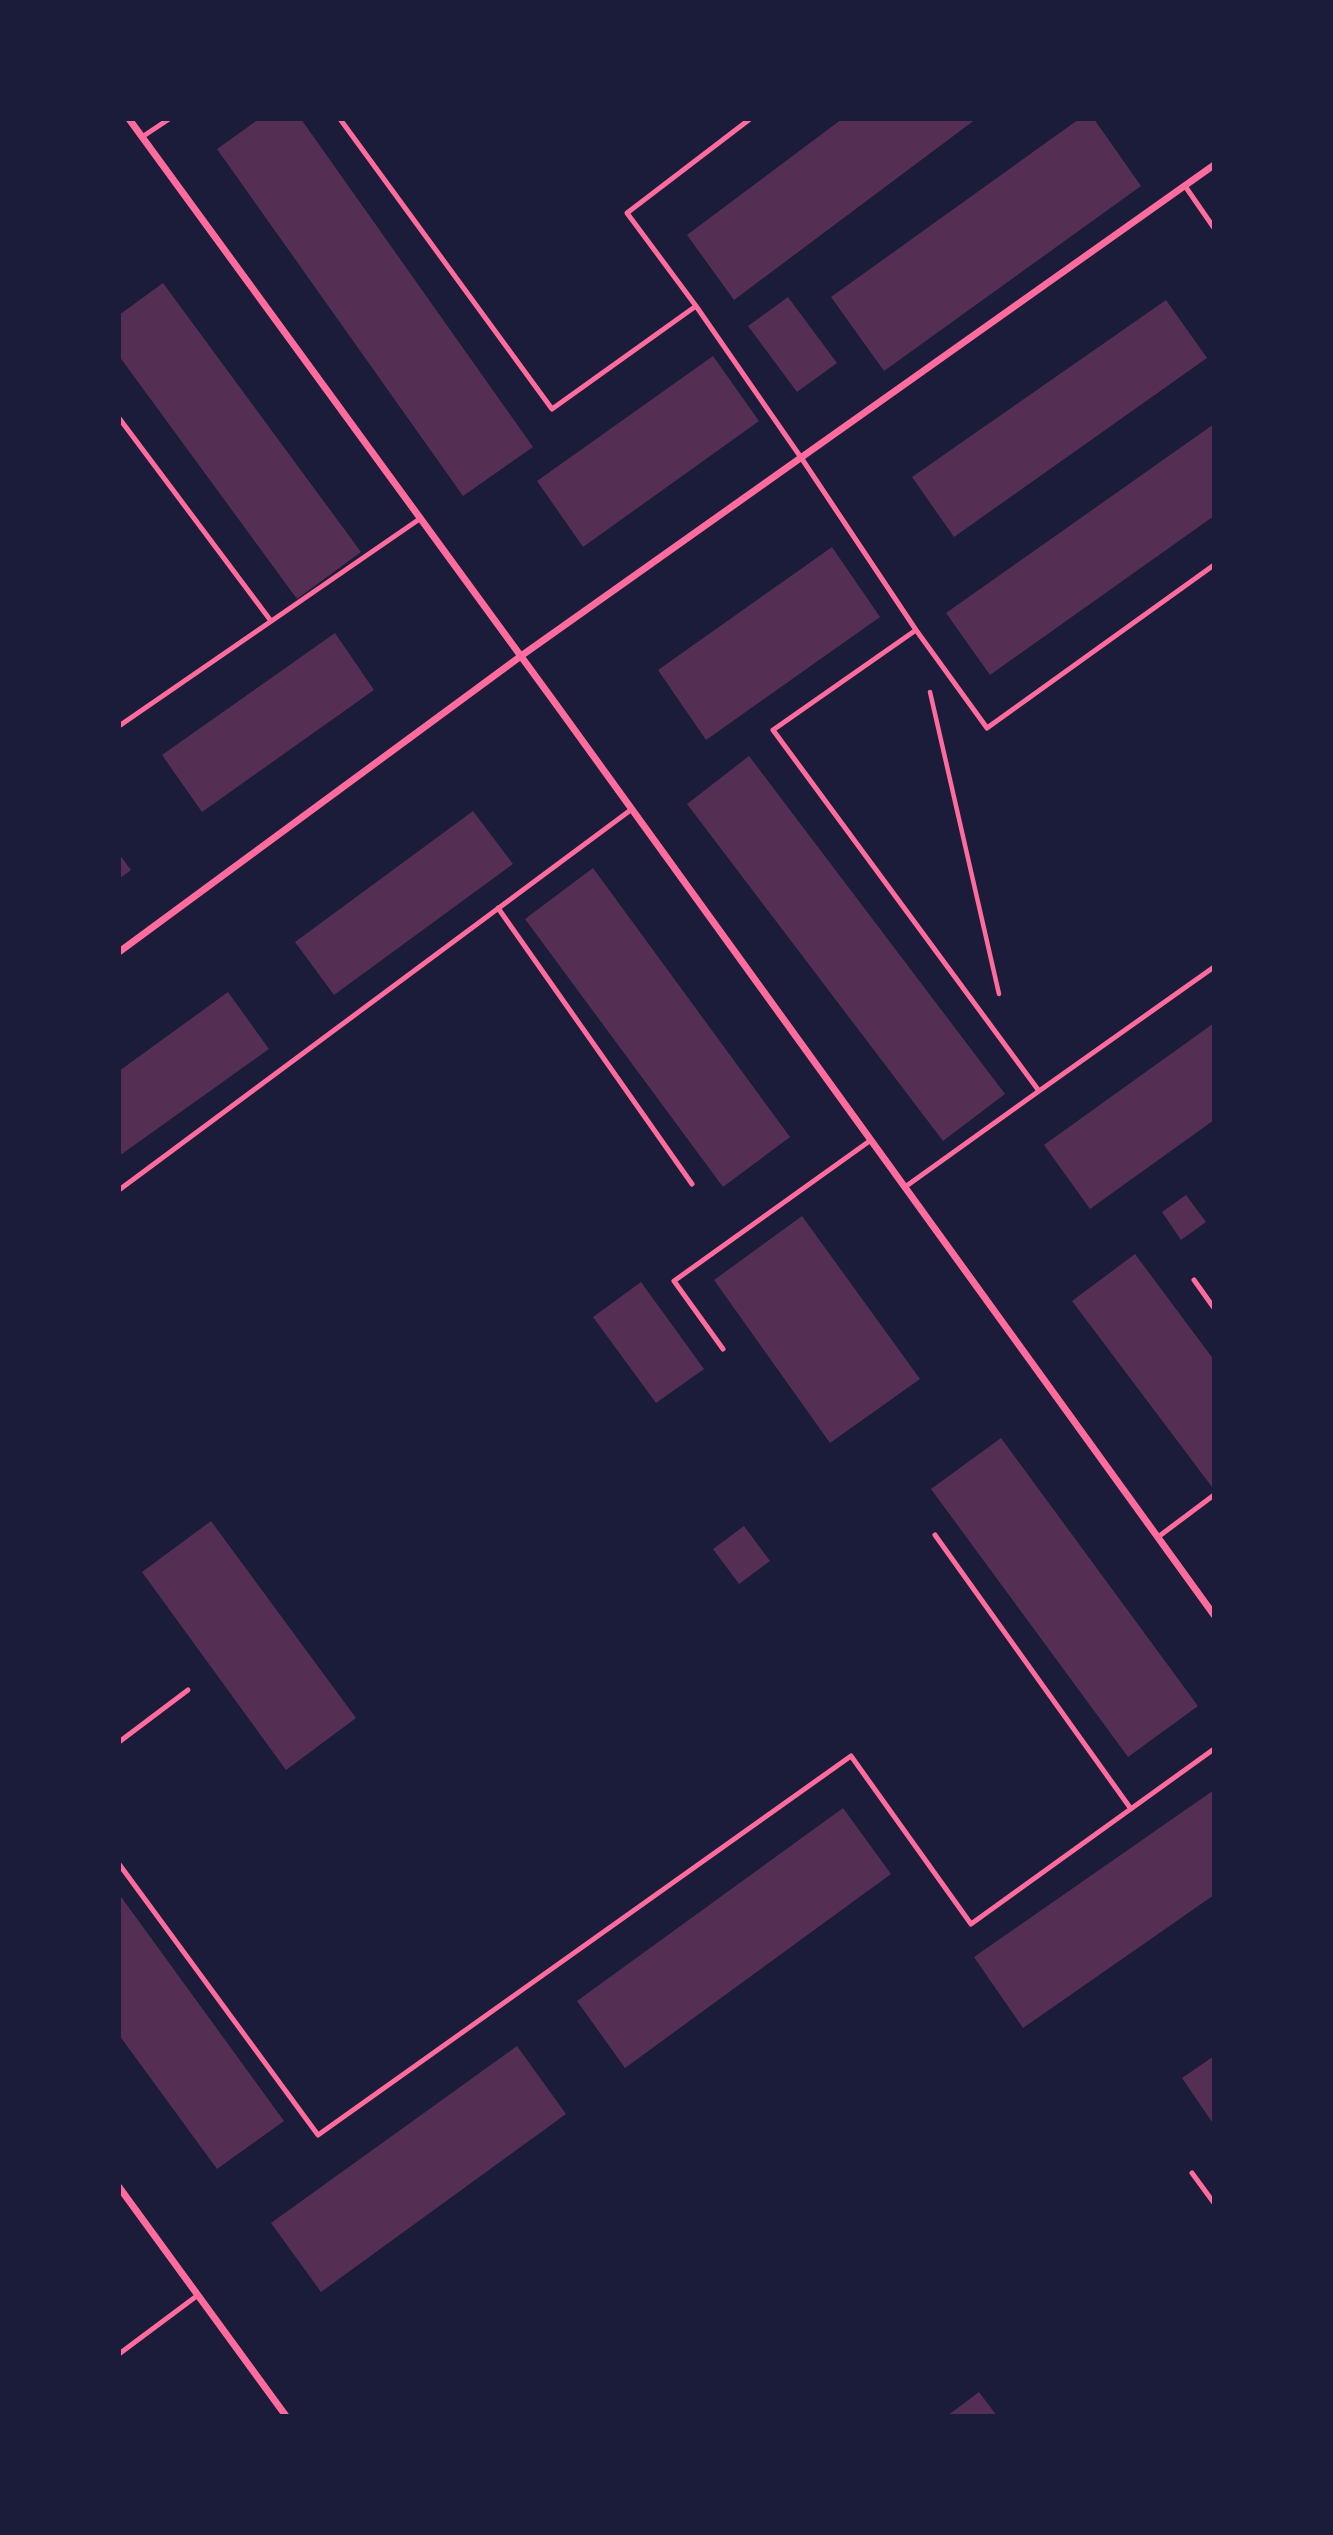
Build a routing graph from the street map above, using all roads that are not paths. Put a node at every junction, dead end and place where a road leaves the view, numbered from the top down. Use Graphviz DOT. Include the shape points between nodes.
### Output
graph roads {
  1 [pos="129,119"];
  2 [pos="169,119"];
  3 [pos="340,119"];
  4 [pos="750,119"];
  5 [pos="142,137"];
  6 [pos="1214,165"];
  7 [pos="1185,186"];
  8 [pos="1214,228"];
  9 [pos="696,306"];
  10 [pos="119,418"];
  11 [pos="802,459"];
  12 [pos="421,518"];
  13 [pos="1214,565"];
  14 [pos="271,621"];
  15 [pos="916,629"];
  16 [pos="521,656"];
  17 [pos="119,726"];
  18 [pos="632,809"];
  19 [pos="498,908"];
  20 [pos="119,952"];
  21 [pos="1214,967"];
  22 [pos="1038,1091"];
  23 [pos="871,1140"];
  24 [pos="692,1184"];
  25 [pos="905,1187"];
  26 [pos="119,1189"];
  27 [pos="1194,1280"];
  28 [pos="1214,1308"];
  29 [pos="723,1349"];
  30 [pos="1214,1495"];
  31 [pos="935,1535"];
  32 [pos="1157,1537"];
  33 [pos="1214,1615"];
  34 [pos="188,1690"];
  35 [pos="119,1742"];
  36 [pos="1214,1749"];
  37 [pos="1131,1809"];
  38 [pos="119,1864"];
  39 [pos="1192,2173"];
  40 [pos="119,2187"];
  41 [pos="1214,2203"];
  42 [pos="198,2295"];
  43 [pos="119,2354"];
  44 [pos="286,2416"];
  1 -- 5 [label="street"];
  2 -- 5 [label="lane"];
  3 -- 9 [label="lane" via="552,409"];
  4 -- 9 [label="lane" via="627,212"];
  5 -- 12 [label="street"];
  6 -- 7 [label="street"];
  7 -- 8 [label="lane"];
  7 -- 11 [label="street"];
  9 -- 11 [label="lane"];
  10 -- 14 [label="lane"];
  11 -- 15 [label="lane"];
  11 -- 16 [label="street"];
  12 -- 14 [label="lane"];
  12 -- 16 [label="street"];
  13 -- 15 [label="lane" via="987,728"];
  14 -- 17 [label="lane"];
  15 -- 22 [label="lane" via="773,730"];
  16 -- 18 [label="street"];
  16 -- 20 [label="street"];
  18 -- 19 [label="lane"];
  18 -- 23 [label="street"];
  19 -- 24 [label="lane"];
  19 -- 26 [label="lane"];
  21 -- 22 [label="lane"];
  22 -- 25 [label="lane"];
  23 -- 25 [label="street"];
  23 -- 29 [label="lane" via="674,1281"];
  25 -- 32 [label="street"];
  27 -- 28 [label="lane"];
  30 -- 32 [label="lane"];
  31 -- 37 [label="lane"];
  32 -- 33 [label="street"];
  34 -- 35 [label="lane"];
  36 -- 37 [label="lane"];
  37 -- 38 [label="lane" via="971,1924 851,1756 318,2135"];
  39 -- 41 [label="lane"];
  40 -- 42 [label="street"];
  42 -- 43 [label="lane"];
  42 -- 44 [label="street"];
}
